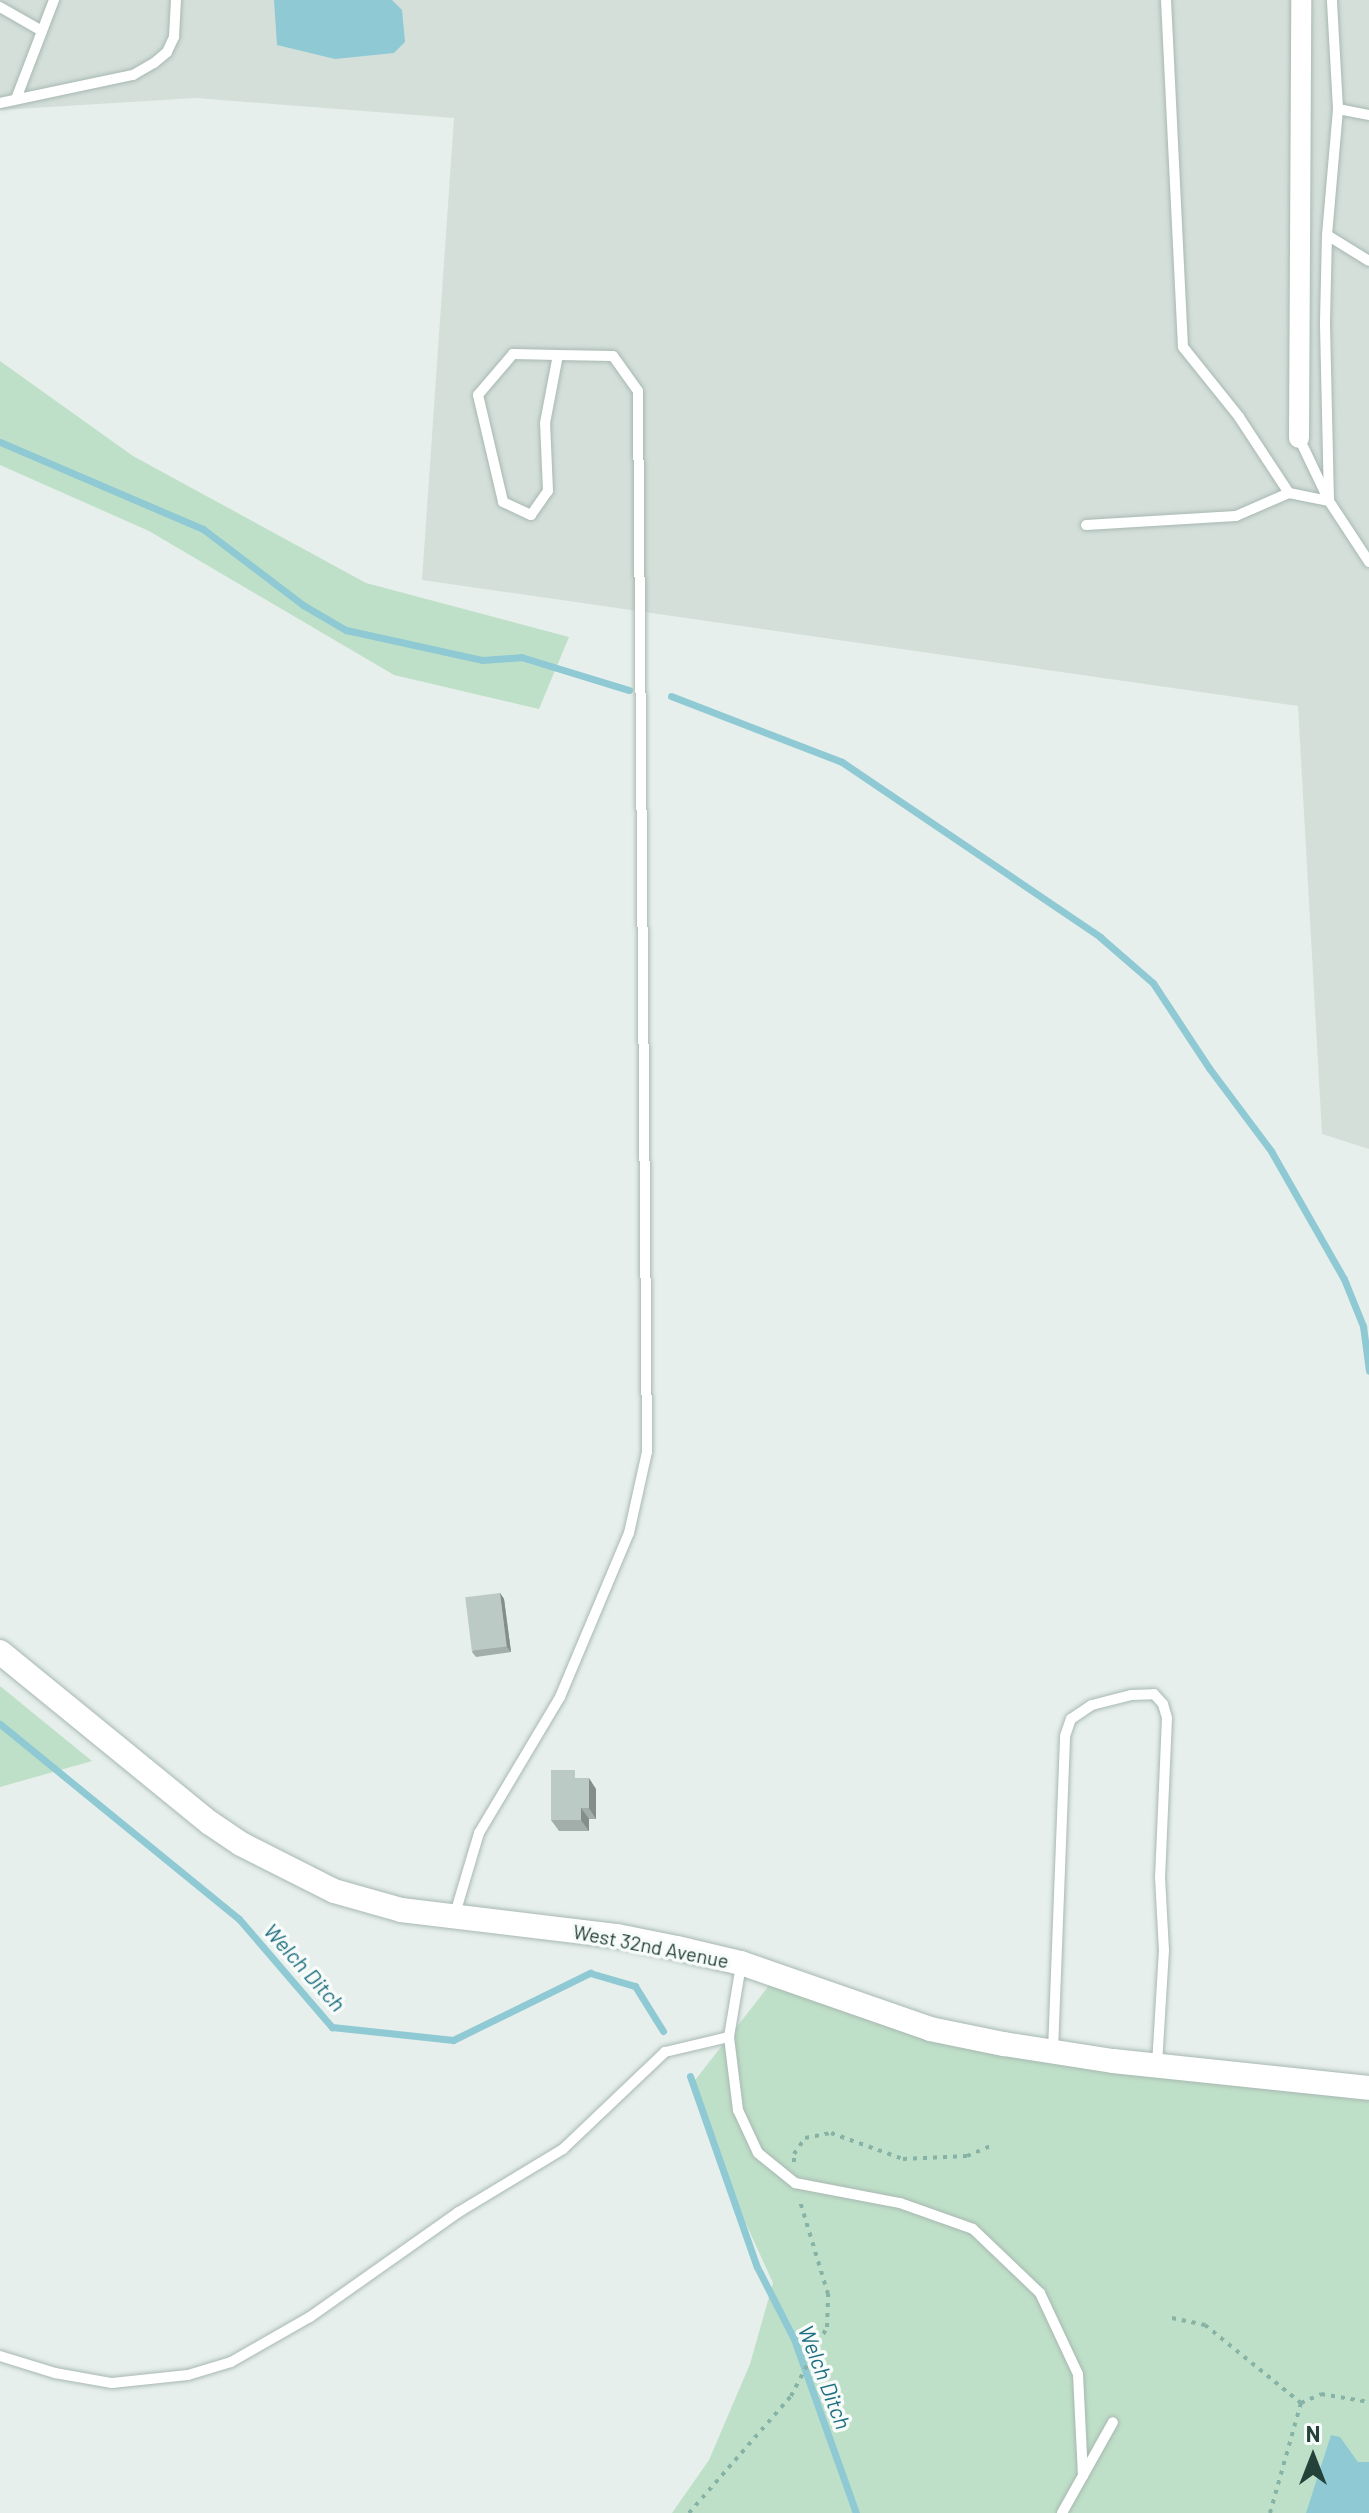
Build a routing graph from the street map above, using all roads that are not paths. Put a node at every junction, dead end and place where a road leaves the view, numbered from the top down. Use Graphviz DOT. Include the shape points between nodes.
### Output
graph roads {
  1 [pos="54,0"];
  2 [pos="176,0"];
  3 [pos="1166,0"];
  4 [pos="1301,0"];
  5 [pos="1332,0"];
  6 [pos="0,7"];
  7 [pos="42,31"];
  8 [pos="16,99"];
  9 [pos="0,103"];
  10 [pos="1338,109"];
  11 [pos="1369,115"];
  12 [pos="1327,235"];
  13 [pos="1369,261"];
  14 [pos="558,355"];
  15 [pos="1299,438"];
  16 [pos="1289,493"];
  17 [pos="1329,501"];
  18 [pos="1086,525"];
  19 [pos="1369,562"];
  20 [pos="0,1652"];
  21 [pos="454,1918"];
  22 [pos="741,1963"];
  23 [pos="729,2037"];
  24 [pos="1053,2051"];
  25 [pos="1157,2066"];
  26 [pos="1369,2088"];
  27 [pos="0,2356"];
  28 [pos="1113,2422"];
  29 [pos="1083,2476"];
  30 [pos="1062,2513"];
  1 -- 7 [label="lane"];
  2 -- 8 [label="lane" via="174,37 154,63 133,75"];
  3 -- 16 [label="lane" via="1183,347 1239,417"];
  4 -- 15 [label="street"];
  5 -- 10 [label="lane"];
  6 -- 7 [label="lane"];
  7 -- 8 [label="lane"];
  8 -- 9 [label="lane"];
  10 -- 11 [label="lane"];
  10 -- 12 [label="lane"];
  12 -- 13 [label="lane"];
  12 -- 17 [label="lane"];
  14 -- 14 [label="lane" via="545,423 548,491 531,515 503,502 478,395 513,354"];
  14 -- 21 [label="lane" via="613,356 638,391 647,1452 629,1533 560,1697 479,1833"];
  15 -- 17 [label="lane"];
  16 -- 17 [label="lane"];
  16 -- 18 [label="lane" via="1236,516"];
  17 -- 19 [label="lane"];
  20 -- 21 [label="street, West 32nd Avenue" via="241,1844 334,1891"];
  21 -- 22 [label="street, West 32nd Avenue" via="617,1936"];
  22 -- 23 [label="lane"];
  22 -- 24 [label="street, West 32nd Avenue" via="930,2029"];
  23 -- 27 [label="lane" via="665,2052 563,2149 459,2212 310,2317 231,2362 188,2375 112,2383"];
  23 -- 29 [label="lane" via="738,2110 758,2153 795,2183 900,2203 973,2229 1040,2293 1078,2374"];
  24 -- 25 [label="street, West 32nd Avenue"];
  24 -- 25 [label="lane" via="1065,1736 1071,1719 1092,1705 1154,1694 1167,1718"];
  25 -- 26 [label="street, West 32nd Avenue"];
  28 -- 29 [label="lane"];
  29 -- 30 [label="lane"];
}
